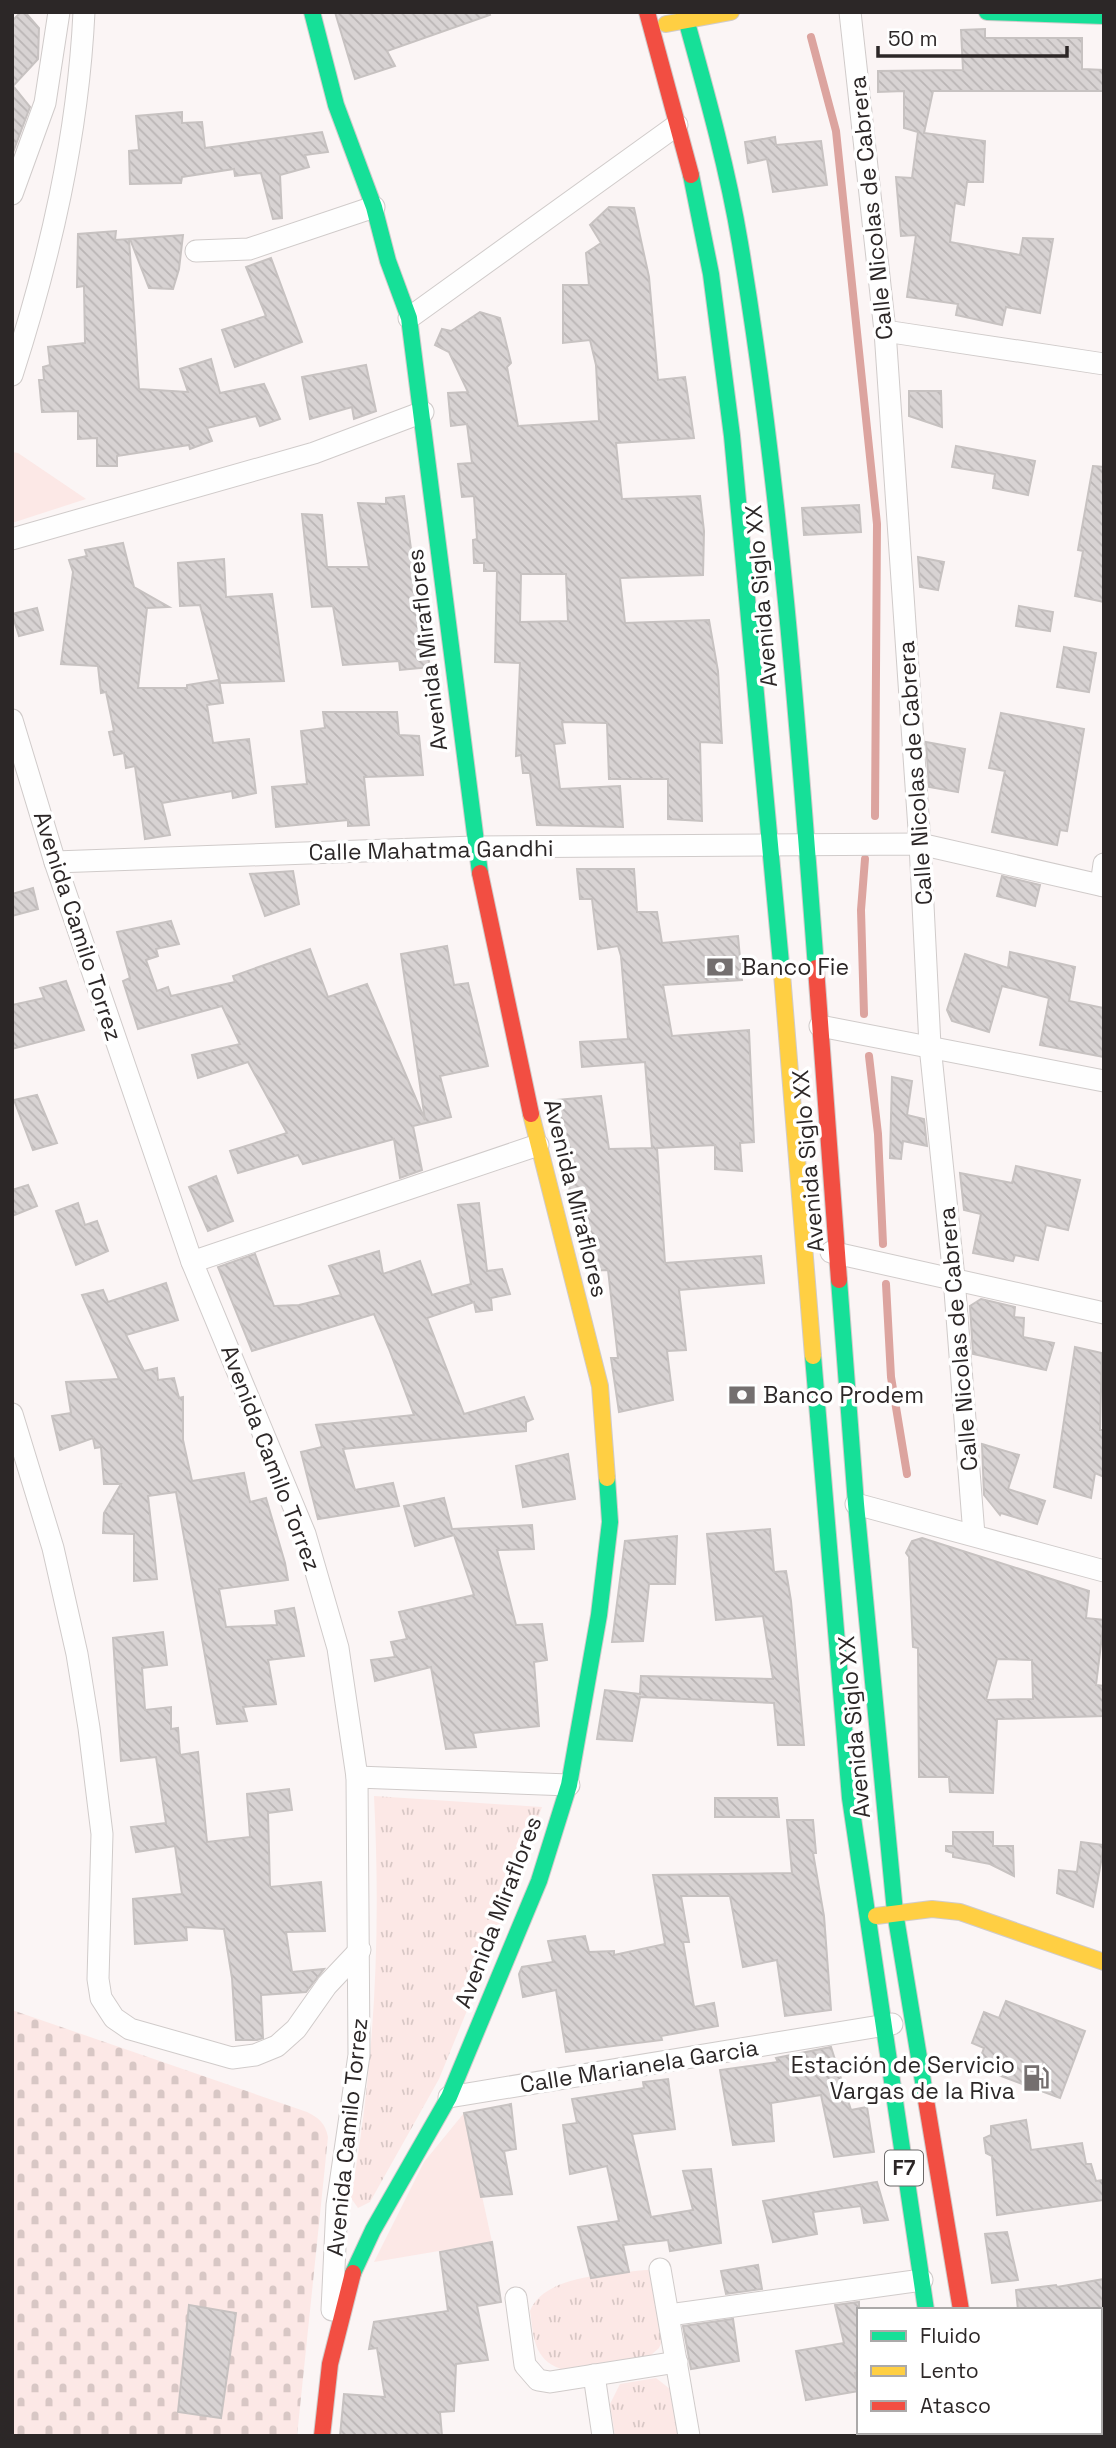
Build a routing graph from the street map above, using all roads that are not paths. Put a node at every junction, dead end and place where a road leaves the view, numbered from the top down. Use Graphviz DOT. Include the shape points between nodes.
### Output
graph roads {
  1 [pos="59,12"];
  2 [pos="84,12"];
  3 [pos="312,12"];
  4 [pos="648,12"];
  5 [pos="731,12"];
  6 [pos="850,12"];
  7 [pos="987,12"];
  8 [pos="685,15"];
  9 [pos="1101,15"];
  10 [pos="653,28"];
  11 [pos="677,125"];
  12 [pos="12,194"];
  13 [pos="374,207"];
  14 [pos="196,251"];
  15 [pos="409,318"];
  16 [pos="885,331"];
  17 [pos="1104,364"];
  18 [pos="12,375"];
  19 [pos="423,412"];
  20 [pos="12,539"];
  21 [pos="12,720"];
  22 [pos="920,844"];
  23 [pos="807,845"];
  24 [pos="771,846"];
  25 [pos="474,847"];
  26 [pos="55,862"];
  27 [pos="1103,878"];
  28 [pos="820,1026"];
  29 [pos="930,1046"];
  30 [pos="1104,1082"];
  31 [pos="538,1145"];
  32 [pos="805,1247"];
  33 [pos="838,1254"];
  34 [pos="192,1262"];
  35 [pos="954,1278"];
  36 [pos="1104,1313"];
  37 [pos="12,1413"];
  38 [pos="856,1504"];
  39 [pos="974,1535"];
  40 [pos="1104,1571"];
  41 [pos="357,1777"];
  42 [pos="569,1786"];
  43 [pos="895,1912"];
  44 [pos="866,1918"];
  45 [pos="360,1950"];
  46 [pos="1104,1962"];
  47 [pos="913,2021"];
  48 [pos="882,2025"];
  49 [pos="449,2097"];
  50 [pos="660,2269"];
  51 [pos="922,2280"];
  52 [pos="516,2298"];
  53 [pos="926,2308"];
  54 [pos="961,2308"];
  55 [pos="669,2315"];
  56 [pos="677,2362"];
  57 [pos="330,2364"];
  58 [pos="594,2375"];
  59 [pos="322,2436"];
  60 [pos="603,2436"];
  61 [pos="689,2436"];
  1 -- 12 [label="street" via="45,103"];
  2 -- 18 [label="street" via="82,61 65,178 43,278"];
  3 -- 13 [label="main road, Avenida Miraflores" via="336,105"];
  4 -- 10 [label="main road, Avenida Siglo XX"];
  5 -- 8 [label="main road"];
  6 -- 16 [label="street, Calle Nicolas de Cabrera"];
  7 -- 9 [label="main road"];
  8 -- 10 [label="main road"];
  8 -- 23 [label="main road, Avenida Siglo XX" via="724,166 756,337"];
  10 -- 11 [label="main road, Avenida Siglo XX"];
  11 -- 15 [label="street"];
  11 -- 24 [label="main road, Avenida Siglo XX" via="695,190 713,288 732,436"];
  13 -- 14 [label="street" via="249,249"];
  13 -- 15 [label="main road, Avenida Miraflores"];
  15 -- 19 [label="main road, Avenida Miraflores"];
  16 -- 17 [label="street"];
  16 -- 22 [label="street, Calle Nicolas de Cabrera"];
  19 -- 20 [label="street" via="314,453"];
  19 -- 25 [label="main road, Avenida Miraflores"];
  21 -- 26 [label="street, Avenida Camilo Torrez"];
  22 -- 23 [label="street, Calle Mahatma Gandhi"];
  22 -- 27 [label="street, Calle Mahatma Gandhi"];
  22 -- 29 [label="street, Calle Nicolas de Cabrera"];
  23 -- 24 [label="street, Calle Mahatma Gandhi"];
  23 -- 28 [label="main road, Avenida Siglo XX"];
  24 -- 25 [label="street, Calle Mahatma Gandhi"];
  24 -- 32 [label="main road, Avenida Siglo XX"];
  25 -- 26 [label="street, Calle Mahatma Gandhi"];
  25 -- 31 [label="main road, Avenida Miraflores"];
  26 -- 34 [label="street, Avenida Camilo Torrez"];
  28 -- 29 [label="street"];
  28 -- 33 [label="main road, Avenida Siglo XX"];
  29 -- 30 [label="street"];
  29 -- 35 [label="street, Calle Nicolas de Cabrera"];
  31 -- 34 [label="street"];
  31 -- 42 [label="main road, Avenida Miraflores" via="600,1385 610,1522"];
  32 -- 33 [label="street"];
  32 -- 44 [label="main road, Avenida Siglo XX" via="850,1798"];
  33 -- 35 [label="street"];
  33 -- 38 [label="main road, Avenida Siglo XX"];
  34 -- 41 [label="street, Avenida Camilo Torrez" via="305,1534 338,1648"];
  35 -- 36 [label="street"];
  35 -- 39 [label="street, Calle Nicolas de Cabrera"];
  37 -- 45 [label="street" via="53,1548 89,1728 102,1834 101,1998 114,2018 130,2029 232,2058 255,2055 277,2046 296,2029 327,1985"];
  38 -- 39 [label="street"];
  38 -- 43 [label="main road, Avenida Siglo XX"];
  39 -- 40 [label="street"];
  41 -- 42 [label="street"];
  41 -- 45 [label="street, Avenida Camilo Torrez"];
  42 -- 49 [label="main road, Avenida Miraflores" via="539,1881"];
  43 -- 44 [label="main road"];
  43 -- 46 [label="main road" via="960,1912"];
  43 -- 47 [label="main road, Avenida Siglo XX / F7"];
  44 -- 48 [label="main road, Avenida Siglo XX / F7"];
  45 -- 57 [label="street, Avenida Camilo Torrez" via="359,2055 337,2205"];
  47 -- 48 [label="street, Calle Marianela Garcia"];
  47 -- 54 [label="main road, Avenida Siglo XX / F7"];
  48 -- 49 [label="street, Calle Marianela Garcia"];
  48 -- 51 [label="main road, Avenida Siglo XX / F7"];
  49 -- 57 [label="main road, Avenida Miraflores" via="373,2230 349,2282"];
  50 -- 55 [label="street"];
  51 -- 53 [label="main road, Avenida Siglo XX / F7"];
  51 -- 55 [label="street"];
  52 -- 58 [label="street" via="530,2374 550,2382"];
  55 -- 56 [label="street"];
  56 -- 58 [label="street"];
  56 -- 61 [label="street"];
  57 -- 59 [label="main road, Avenida Camilo Torrez"];
  58 -- 60 [label="street"];
}
